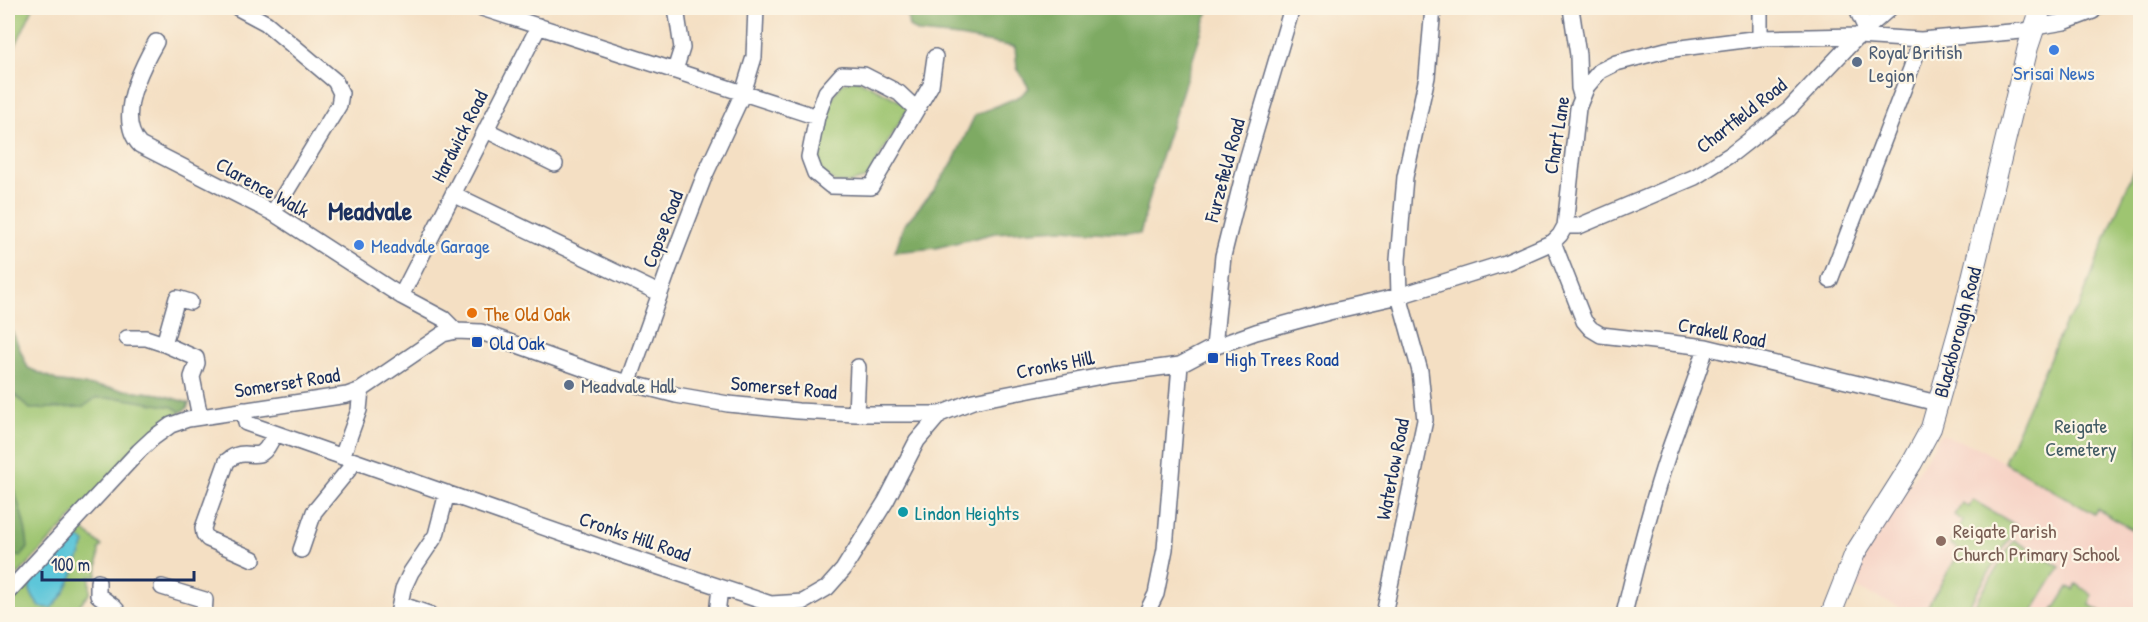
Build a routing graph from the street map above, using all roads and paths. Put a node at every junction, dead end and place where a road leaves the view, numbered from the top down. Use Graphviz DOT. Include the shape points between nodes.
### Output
graph roads {
  1 [pos="237,8"];
  2 [pos="676,8"];
  3 [pos="756,8"];
  4 [pos="1292,8"];
  5 [pos="1433,8"];
  6 [pos="1571,8"];
  7 [pos="1760,8"];
  8 [pos="1860,8"];
  9 [pos="1890,8"];
  10 [pos="2041,8"];
  11 [pos="493,9"];
  12 [pos="2094,9"];
  13 [pos="539,26"];
  14 [pos="2033,30"];
  15 [pos="1862,32"];
  16 [pos="1760,38"];
  17 [pos="1920,40"];
  18 [pos="156,42"];
  19 [pos="1578,55"];
  20 [pos="935,57"];
  21 [pos="675,70"];
  22 [pos="1600,71"];
  23 [pos="743,93"];
  24 [pos="1581,95"];
  25 [pos="916,109"];
  26 [pos="817,117"];
  27 [pos="486,130"];
  28 [pos="555,164"];
  29 [pos="453,194"];
  30 [pos="273,213"];
  31 [pos="1565,226"];
  32 [pos="1553,242"];
  33 [pos="1830,280"];
  34 [pos="660,293"];
  35 [pos="1399,296"];
  36 [pos="401,297"];
  37 [pos="190,302"];
  38 [pos="456,331"];
  39 [pos="127,338"];
  40 [pos="164,344"];
  41 [pos="1214,347"];
  42 [pos="1706,347"];
  43 [pos="1180,365"];
  44 [pos="858,367"];
  45 [pos="629,384"];
  46 [pos="361,390"];
  47 [pos="1937,403"];
  48 [pos="244,410"];
  49 [pos="856,414"];
  50 [pos="940,414"];
  51 [pos="200,417"];
  52 [pos="274,434"];
  53 [pos="347,459"];
  54 [pos="447,493"];
  55 [pos="301,550"];
  56 [pos="253,559"];
  57 [pos="98,582"];
  58 [pos="162,587"];
  59 [pos="720,588"];
  60 [pos="8,592"];
  61 [pos="220,606"];
  62 [pos="204,607"];
  63 [pos="399,609"];
  64 [pos="120,615"];
  65 [pos="429,615"];
  66 [pos="717,615"];
  67 [pos="1146,615"];
  68 [pos="1384,615"];
  69 [pos="1624,615"];
  70 [pos="1831,615"];
  1 -- 30 [label="street" via="266,23 335,81 341,93 339,105"];
  2 -- 21 [label="street" via="682,48"];
  3 -- 23 [label="street, Copse Road" via="754,57"];
  4 -- 41 [label="street, Furzefield Road" via="1223,256"];
  5 -- 35 [label="street, Waterlow Road" via="1427,77 1405,177"];
  6 -- 19 [label="street"];
  7 -- 16 [label="street"];
  8 -- 15 [label="street"];
  9 -- 15 [label="street, Chartfield Road"];
  10 -- 14 [label="main road, Blackborough Road"];
  11 -- 13 [label="street"];
  12 -- 14 [label="street, Chart Lane"];
  13 -- 21 [label="street"];
  13 -- 27 [label="street, Hardwick Road"];
  14 -- 17 [label="street, Chart Lane"];
  14 -- 47 [label="main road, Blackborough Road" via="1963,315"];
  15 -- 16 [label="street, Chart Lane"];
  15 -- 17 [label="street, Chart Lane"];
  15 -- 31 [label="street, Chartfield Road" via="1789,109 1733,153 1695,177 1579,226"];
  16 -- 22 [label="street, Chart Lane" via="1666,50"];
  17 -- 33 [label="street"];
  18 -- 30 [label="street, Clarence Walk" via="144,63 130,113 129,126 136,141"];
  19 -- 22 [label="street"];
  19 -- 24 [label="street"];
  20 -- 25 [label="street" via="931,85"];
  21 -- 23 [label="street"];
  22 -- 24 [label="street, Chart Lane"];
  23 -- 26 [label="street"];
  23 -- 34 [label="street, Copse Road" via="704,177"];
  24 -- 31 [label="street, Chart Lane"];
  25 -- 26 [label="street" via="898,93 864,75 842,74 826,92"];
  25 -- 26 [label="street" via="871,187 831,186 815,173 809,157"];
  27 -- 28 [label="street"];
  27 -- 29 [label="street, Hardwick Road"];
  29 -- 34 [label="street"];
  29 -- 36 [label="street, Hardwick Road"];
  30 -- 36 [label="street, Clarence Walk"];
  31 -- 32 [label="street"];
  32 -- 35 [label="street" via="1504,263"];
  32 -- 42 [label="street, Crakell Road" via="1584,321 1592,329 1601,335"];
  34 -- 45 [label="street, Copse Road"];
  35 -- 41 [label="street" via="1298,320"];
  35 -- 68 [label="street, Waterlow Road" via="1420,371 1425,420"];
  36 -- 38 [label="street, Clarence Walk" via="444,319"];
  37 -- 40 [label="street" via="177,298"];
  38 -- 45 [label="street, Somerset Road" via="481,332"];
  38 -- 46 [label="street, Somerset Road" via="443,334"];
  39 -- 40 [label="street" via="146,338"];
  40 -- 51 [label="street" via="196,358 192,377"];
  41 -- 43 [label="street"];
  42 -- 47 [label="street, Crakell Road"];
  42 -- 69 [label="street" via="1642,537"];
  43 -- 50 [label="street, Cronks Hill" via="973,401"];
  43 -- 67 [label="street" via="1165,549 1156,594"];
  44 -- 49 [label="street"];
  45 -- 49 [label="street, Somerset Road" via="728,404"];
  46 -- 48 [label="street, Somerset Road"];
  46 -- 53 [label="street"];
  47 -- 70 [label="main road, Blackborough Road" via="1931,428 1912,463 1855,553"];
  48 -- 51 [label="street, Somerset Road"];
  48 -- 52 [label="street, Cronks Hill Road" via="246,423"];
  49 -- 50 [label="street, Somerset Road"];
  50 -- 59 [label="street, Cronks Hill Road" via="917,441 886,501 843,570 827,588 803,602 771,604"];
  51 -- 60 [label="street, Somerset Road" via="171,425 153,438"];
  52 -- 53 [label="street, Cronks Hill Road"];
  52 -- 56 [label="street" via="264,453 239,454 227,461 203,528 208,539"];
  53 -- 54 [label="street, Cronks Hill Road"];
  53 -- 55 [label="street" via="350,468 314,512"];
  54 -- 59 [label="street, Cronks Hill Road"];
  54 -- 63 [label="street" via="436,535 411,572"];
  57 -- 64 [label="street" via="98,595"];
  58 -- 62 [label="street"];
  59 -- 66 [label="street"];
  61 -- 62 [label="street"];
  63 -- 65 [label="street"];
}
